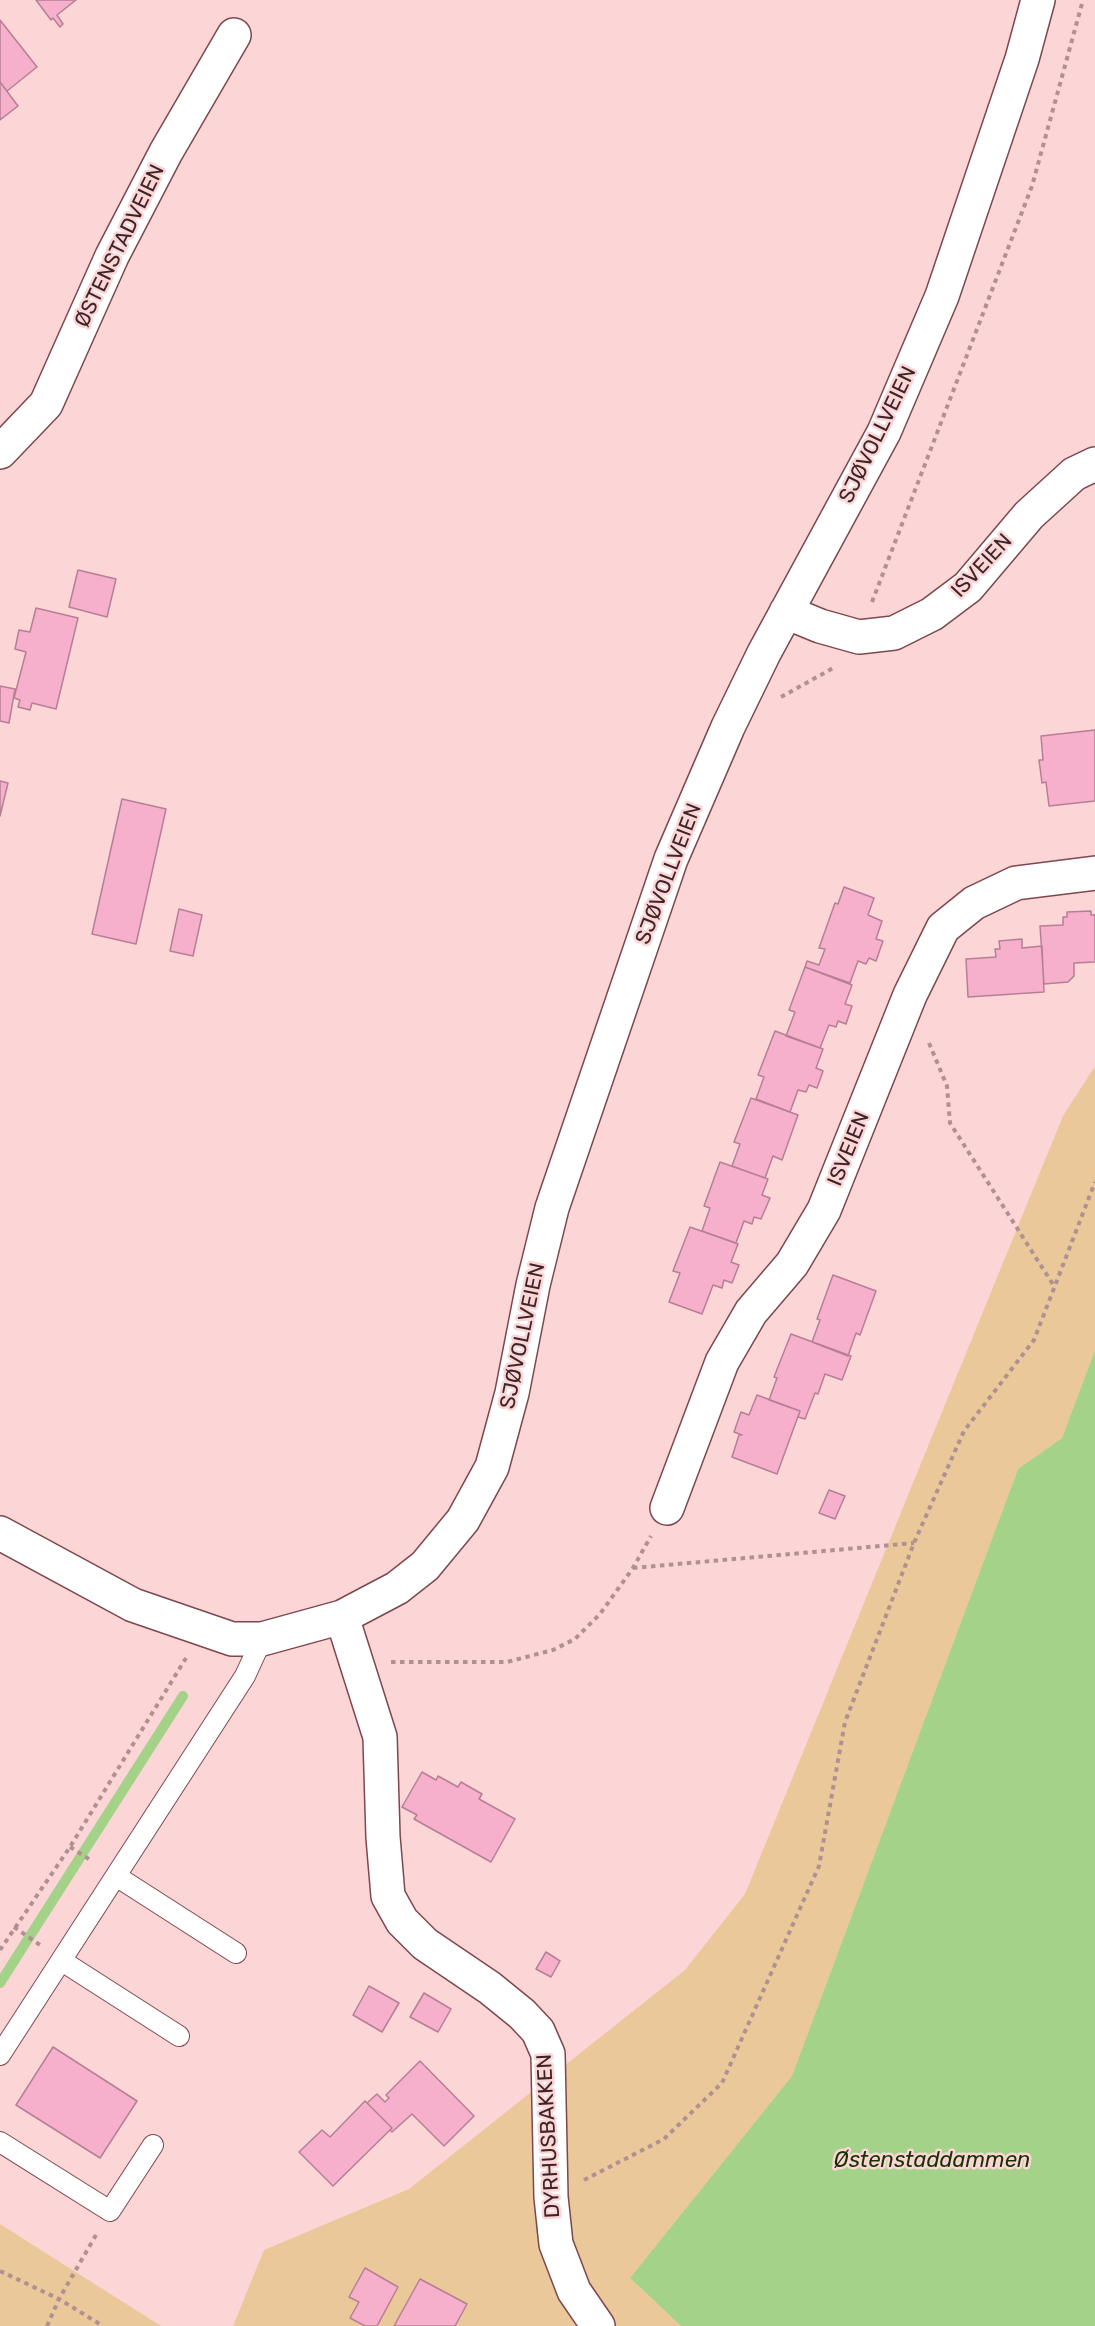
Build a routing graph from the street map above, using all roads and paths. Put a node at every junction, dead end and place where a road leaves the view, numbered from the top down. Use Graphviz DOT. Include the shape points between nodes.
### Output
graph roads {
  1 [pos="1038,0"];
  2 [pos="1083,0"];
  3 [pos="234,35"];
  4 [pos="0,452"];
  5 [pos="1095,464"];
  6 [pos="786,612"];
  7 [pos="859,637"];
  8 [pos="779,698"];
  9 [pos="1095,873"];
  10 [pos="910,995"];
  11 [pos="1095,1182"];
  12 [pos="1055,1287"];
  13 [pos="667,1508"];
  14 [pos="0,1533"];
  15 [pos="914,1543"];
  16 [pos="633,1568"];
  17 [pos="342,1617"];
  18 [pos="233,1636"];
  19 [pos="357,1662"];
  20 [pos="116,1876"];
  21 [pos="0,1950"];
  22 [pos="236,1953"];
  23 [pos="62,1961"];
  24 [pos="179,2036"];
  25 [pos="0,2055"];
  26 [pos="0,2142"];
  27 [pos="153,2145"];
  28 [pos="551,2197"];
  29 [pos="110,2211"];
  30 [pos="0,2271"];
  31 [pos="59,2299"];
  32 [pos="47,2326"];
  33 [pos="103,2326"];
  34 [pos="598,2326"];
  1 -- 6 [label="street, SJØVOLLVEIEN" via="942,296 884,432"];
  2 -- 7 [label="path" via="1032,186"];
  3 -- 4 [label="street, ØSTENSTADVEIEN" via="112,256 45,404"];
  5 -- 7 [label="street, ISVEIEN" via="1074,474 1029,516 968,587 932,614 894,633"];
  6 -- 7 [label="street, ISVEIEN"];
  6 -- 17 [label="street, SJØVOLLVEIEN" via="728,727 660,891 552,1208 492,1467 464,1520 425,1566 397,1588"];
  7 -- 8 [label="path" via="839,664"];
  9 -- 10 [label="street, ISVEIEN" via="1016,883 974,903 943,928"];
  10 -- 12 [label="path" via="947,1086 950,1123"];
  10 -- 13 [label="street, ISVEIEN" via="824,1210 792,1264 751,1312 722,1362"];
  11 -- 12 [label="path"];
  12 -- 15 [label="path" via="1034,1340 963,1431"];
  13 -- 16 [label="path"];
  14 -- 18 [label="street" via="133,1605"];
  15 -- 16 [label="path"];
  15 -- 28 [label="path" via="845,1722 819,1866 722,2083 664,2139"];
  16 -- 19 [label="path" via="600,1614 575,1639 553,1650 507,1662"];
  17 -- 18 [label="street, SJØVOLLVEIEN"];
  17 -- 19 [label="street, DYRHUSBAKKEN"];
  18 -- 20 [label="lane" via="244,1676"];
  18 -- 21 [label="path" via="70,1847"];
  19 -- 28 [label="street, DYRHUSBAKKEN" via="380,1737 388,1896 402,1921 425,1944 490,1988 538,2031 548,2054"];
  20 -- 22 [label="lane"];
  20 -- 23 [label="lane"];
  23 -- 24 [label="lane"];
  23 -- 25 [label="lane"];
  26 -- 29 [label="lane"];
  27 -- 29 [label="lane"];
  28 -- 34 [label="street, DYRHUSBAKKEN" via="556,2244 574,2291"];
  29 -- 31 [label="path"];
  30 -- 31 [label="path"];
  31 -- 32 [label="path"];
  31 -- 33 [label="path"];
}
